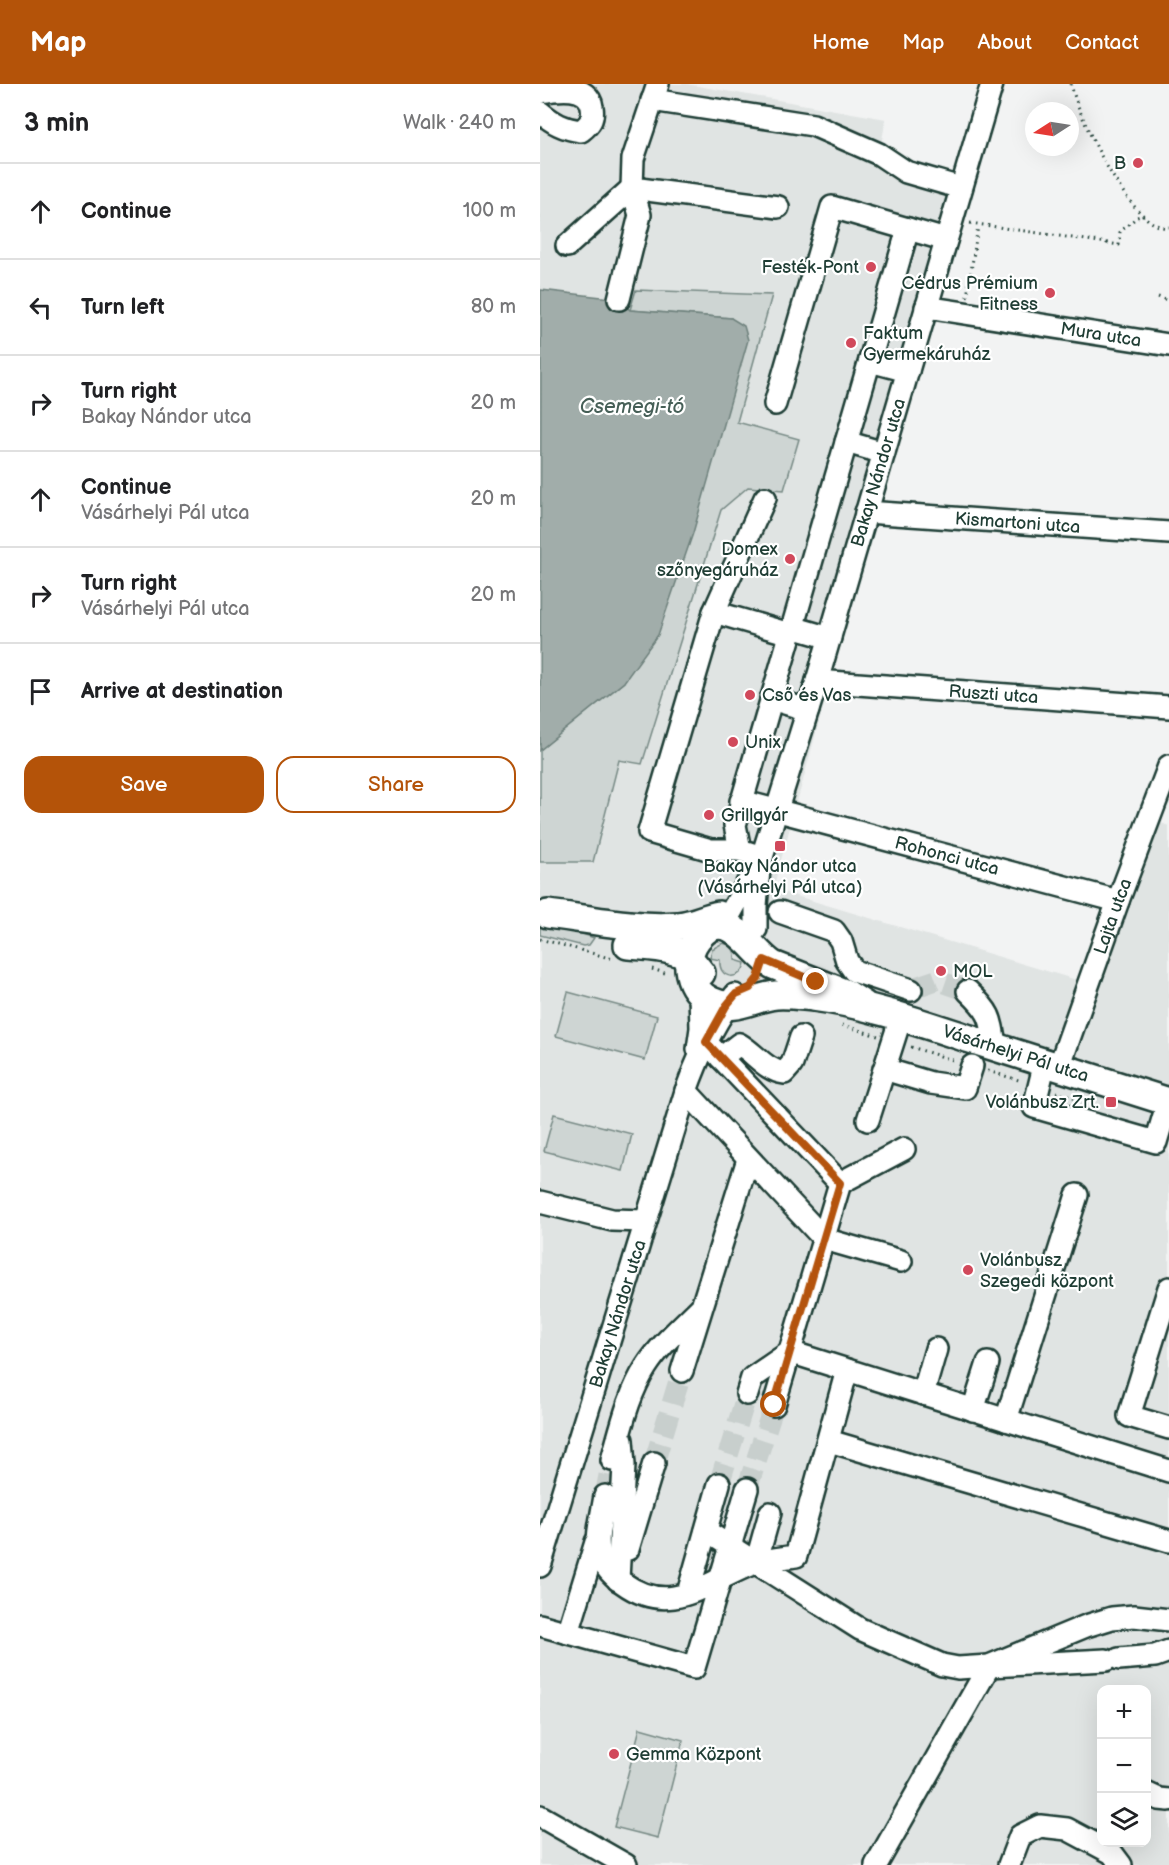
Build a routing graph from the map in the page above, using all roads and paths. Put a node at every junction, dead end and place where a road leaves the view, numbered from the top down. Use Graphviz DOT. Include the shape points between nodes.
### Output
graph roads {
  1 [pos="992,84"];
  2 [pos="1071,84"];
  3 [pos="656,90"];
  4 [pos="540,92"];
  5 [pos="540,111"];
  6 [pos="632,188"];
  7 [pos="961,188"];
  8 [pos="778,207"];
  9 [pos="1144,214"];
  10 [pos="952,219"];
  11 [pos="978,225"];
  12 [pos="1169,227"];
  13 [pos="908,229"];
  14 [pos="946,240"];
  15 [pos="567,246"];
  16 [pos="1158,297"];
  17 [pos="619,299"];
  18 [pos="1169,301"];
  19 [pos="926,307"];
  20 [pos="965,313"];
  21 [pos="1169,345"];
  22 [pos="870,361"];
  23 [pos="908,371"];
  24 [pos="775,404"];
  25 [pos="846,442"];
  26 [pos="884,453"];
  27 [pos="765,498"];
  28 [pos="866,512"];
  29 [pos="1169,533"];
  30 [pos="714,612"];
  31 [pos="791,631"];
  32 [pos="830,638"];
  33 [pos="817,681"];
  34 [pos="771,699"];
  35 [pos="1169,707"];
  36 [pos="808,710"];
  37 [pos="1169,766"];
  38 [pos="741,801"];
  39 [pos="776,812"];
  40 [pos="740,850"];
  41 [pos="761,858"];
  42 [pos="1118,901"];
  43 [pos="780,912"];
  44 [pos="543,922"];
  45 [pos="717,924"];
  46 [pos="628,943"];
  47 [pos="762,946"];
  48 [pos="644,967"];
  49 [pos="687,974"];
  50 [pos="968,991"];
  51 [pos="738,996"];
  52 [pos="864,1005"];
  53 [pos="898,1016"];
  54 [pos="801,1036"];
  55 [pos="706,1042"];
  56 [pos="995,1047"];
  57 [pos="722,1058"];
  58 [pos="696,1061"];
  59 [pos="1052,1065"];
  60 [pos="972,1066"];
  61 [pos="884,1070"];
  62 [pos="686,1091"];
  63 [pos="1169,1102"];
  64 [pos="868,1120"];
  65 [pos="904,1149"];
  66 [pos="748,1159"];
  67 [pos="840,1183"];
  68 [pos="1077,1195"];
  69 [pos="540,1202"];
  70 [pos="645,1221"];
  71 [pos="824,1239"];
  72 [pos="901,1260"];
  73 [pos="1169,1288"];
  74 [pos="702,1306"];
  75 [pos="936,1349"];
  76 [pos="790,1352"];
  77 [pos="988,1363"];
  78 [pos="847,1370"];
  79 [pos="682,1371"];
  80 [pos="747,1394"];
  81 [pos="923,1394"];
  82 [pos="774,1405"];
  83 [pos="973,1410"];
  84 [pos="1006,1420"];
  85 [pos="1169,1428"];
  86 [pos="621,1430"];
  87 [pos="829,1441"];
  88 [pos="612,1460"];
  89 [pos="654,1463"];
  90 [pos="1169,1471"];
  91 [pos="718,1484"];
  92 [pos="747,1489"];
  93 [pos="605,1496"];
  94 [pos="770,1513"];
  95 [pos="706,1531"];
  96 [pos="599,1533"];
  97 [pos="1169,1541"];
  98 [pos="729,1546"];
  99 [pos="756,1563"];
  100 [pos="540,1566"];
  101 [pos="618,1580"];
  102 [pos="719,1580"];
  103 [pos="688,1593"];
  104 [pos="1169,1620"];
  105 [pos="540,1625"];
  106 [pos="568,1633"];
  107 [pos="1169,1651"];
  108 [pos="989,1666"];
  109 [pos="1151,1795"];
  110 [pos="1169,1800"];
  111 [pos="540,1816"];
  112 [pos="626,1865"];
  113 [pos="876,1865"];
  114 [pos="1009,1865"];
  115 [pos="1121,1865"];
  1 -- 7 [label="street, Bakay Nándor utca"];
  2 -- 9 [label="path" via="1091,136 1117,184"];
  3 -- 6 [label="street" via="633,159"];
  3 -- 7 [label="street" via="813,125 879,154 906,172"];
  4 -- 5 [label="street" via="565,88 584,93 591,102 593,117 581,131 552,123"];
  6 -- 8 [label="street"];
  6 -- 15 [label="street"];
  6 -- 17 [label="street" via="640,215"];
  7 -- 10 [label="street, Bakay Nándor utca"];
  9 -- 11 [label="path" via="1120,232 1119,245"];
  9 -- 12 [label="path" via="1154,224"];
  10 -- 11 [label="path"];
  10 -- 14 [label="street, Bakay Nándor utca"];
  11 -- 20 [label="path"];
  13 -- 14 [label="street"];
  13 -- 22 [label="street"];
  13 -- 24 [label="street" via="831,207"];
  14 -- 19 [label="street, Bakay Nándor utca"];
  16 -- 18 [label="path"];
  19 -- 20 [label="street, Mura utca"];
  19 -- 23 [label="street, Bakay Nándor utca"];
  20 -- 21 [label="street, Mura utca"];
  22 -- 23 [label="street"];
  22 -- 25 [label="street"];
  23 -- 26 [label="street, Bakay Nándor utca"];
  25 -- 26 [label="street"];
  25 -- 31 [label="street"];
  26 -- 28 [label="street, Bakay Nándor utca"];
  27 -- 30 [label="street"];
  28 -- 29 [label="street, Kismartoni utca"];
  28 -- 32 [label="street, Bakay Nándor utca"];
  30 -- 31 [label="street"];
  30 -- 40 [label="street" via="649,832 711,850"];
  31 -- 32 [label="street"];
  31 -- 34 [label="street"];
  32 -- 33 [label="street, Bakay Nándor utca"];
  33 -- 35 [label="street, Ruszti utca"];
  33 -- 36 [label="street, Bakay Nándor utca"];
  34 -- 36 [label="street"];
  34 -- 38 [label="street"];
  36 -- 39 [label="street, Bakay Nándor utca"];
  37 -- 42 [label="street, Lajta utca"];
  38 -- 39 [label="street, Rohonci utca"];
  38 -- 40 [label="street" via="735,825"];
  39 -- 41 [label="street, Bakay Nándor utca"];
  39 -- 42 [label="street, Rohonci utca"];
  40 -- 41 [label="street"];
  41 -- 45 [label="street, Bakay Nándor utca"];
  41 -- 47 [label="street, Bakay Nándor utca" via="756,906"];
  42 -- 59 [label="street, Lajta utca"];
  43 -- 53 [label="street" via="834,931 854,971 913,989 903,996"];
  44 -- 46 [label="main road, Vásárhelyi Pál utca"];
  44 -- 46 [label="path"];
  45 -- 46 [label="main road, Vásárhelyi Pál utca" via="686,935"];
  45 -- 47 [label="main road, Vásárhelyi Pál utca"];
  45 -- 49 [label="main road" via="696,941"];
  46 -- 49 [label="main road, Vásárhelyi Pál utca" via="682,964"];
  47 -- 51 [label="main road" via="758,978"];
  47 -- 52 [label="main road, Vásárhelyi Pál utca" via="775,957 844,985"];
  48 -- 49 [label="path"];
  49 -- 51 [label="main road, Vásárhelyi Pál utca"];
  49 -- 51 [label="main road, Vásárhelyi Pál utca" via="712,1002"];
  49 -- 58 [label="street, Bakay Nándor utca" via="701,1028"];
  50 -- 56 [label="street" via="986,1009"];
  51 -- 52 [label="main road, Vásárhelyi Pál utca" via="777,986 811,997"];
  51 -- 55 [label="street, Bakay Nándor utca"];
  52 -- 53 [label="main road, Vásárhelyi Pál utca"];
  53 -- 56 [label="main road, Vásárhelyi Pál utca"];
  53 -- 61 [label="street"];
  54 -- 57 [label="street" via="792,1064 784,1072 771,1071 752,1051 739,1044"];
  55 -- 57 [label="street"];
  55 -- 58 [label="street, Bakay Nándor utca"];
  56 -- 59 [label="main road, Vásárhelyi Pál utca"];
  57 -- 67 [label="street"];
  58 -- 62 [label="street, Bakay Nándor utca"];
  59 -- 63 [label="main road, Vásárhelyi Pál utca"];
  59 -- 63 [label="street, Lajta utca" via="1034,1107 1156,1142"];
  60 -- 61 [label="street" via="965,1088"];
  61 -- 64 [label="street"];
  62 -- 66 [label="street"];
  62 -- 70 [label="street, Bakay Nándor utca"];
  65 -- 67 [label="street"];
  66 -- 71 [label="street"];
  66 -- 74 [label="street"];
  67 -- 71 [label="street"];
  68 -- 84 [label="street"];
  69 -- 70 [label="street" via="612,1220"];
  70 -- 100 [label="street, Bakay Nándor utca"];
  71 -- 72 [label="street"];
  71 -- 76 [label="street"];
  73 -- 85 [label="street" via="1129,1416"];
  74 -- 79 [label="street"];
  74 -- 86 [label="street" via="645,1369"];
  75 -- 81 [label="street"];
  76 -- 78 [label="street"];
  76 -- 80 [label="street" via="752,1378"];
  76 -- 82 [label="street"];
  77 -- 83 [label="street"];
  78 -- 81 [label="street"];
  78 -- 87 [label="street"];
  81 -- 83 [label="street"];
  83 -- 84 [label="street"];
  84 -- 90 [label="street"];
  86 -- 88 [label="street"];
  86 -- 101 [label="street" via="624,1466"];
  87 -- 97 [label="street"];
  87 -- 99 [label="street" via="796,1556"];
  89 -- 101 [label="street"];
  91 -- 95 [label="street"];
  92 -- 98 [label="street"];
  93 -- 96 [label="street"];
  94 -- 99 [label="street"];
  95 -- 98 [label="street"];
  95 -- 103 [label="street"];
  96 -- 101 [label="street" via="601,1561"];
  96 -- 106 [label="street"];
  98 -- 99 [label="street"];
  98 -- 102 [label="street"];
  99 -- 102 [label="street"];
  99 -- 108 [label="street" via="861,1629 942,1665"];
  101 -- 103 [label="street" via="634,1591 660,1599"];
  102 -- 103 [label="street"];
  102 -- 106 [label="street" via="694,1668"];
  104 -- 108 [label="street" via="1113,1618"];
  105 -- 106 [label="street"];
  107 -- 108 [label="street" via="1113,1660"];
  108 -- 113 [label="street"];
  109 -- 110 [label="street"];
  111 -- 112 [label="street"];
  114 -- 115 [label="street" via="1020,1836 1040,1826 1067,1829 1112,1853"];
}
